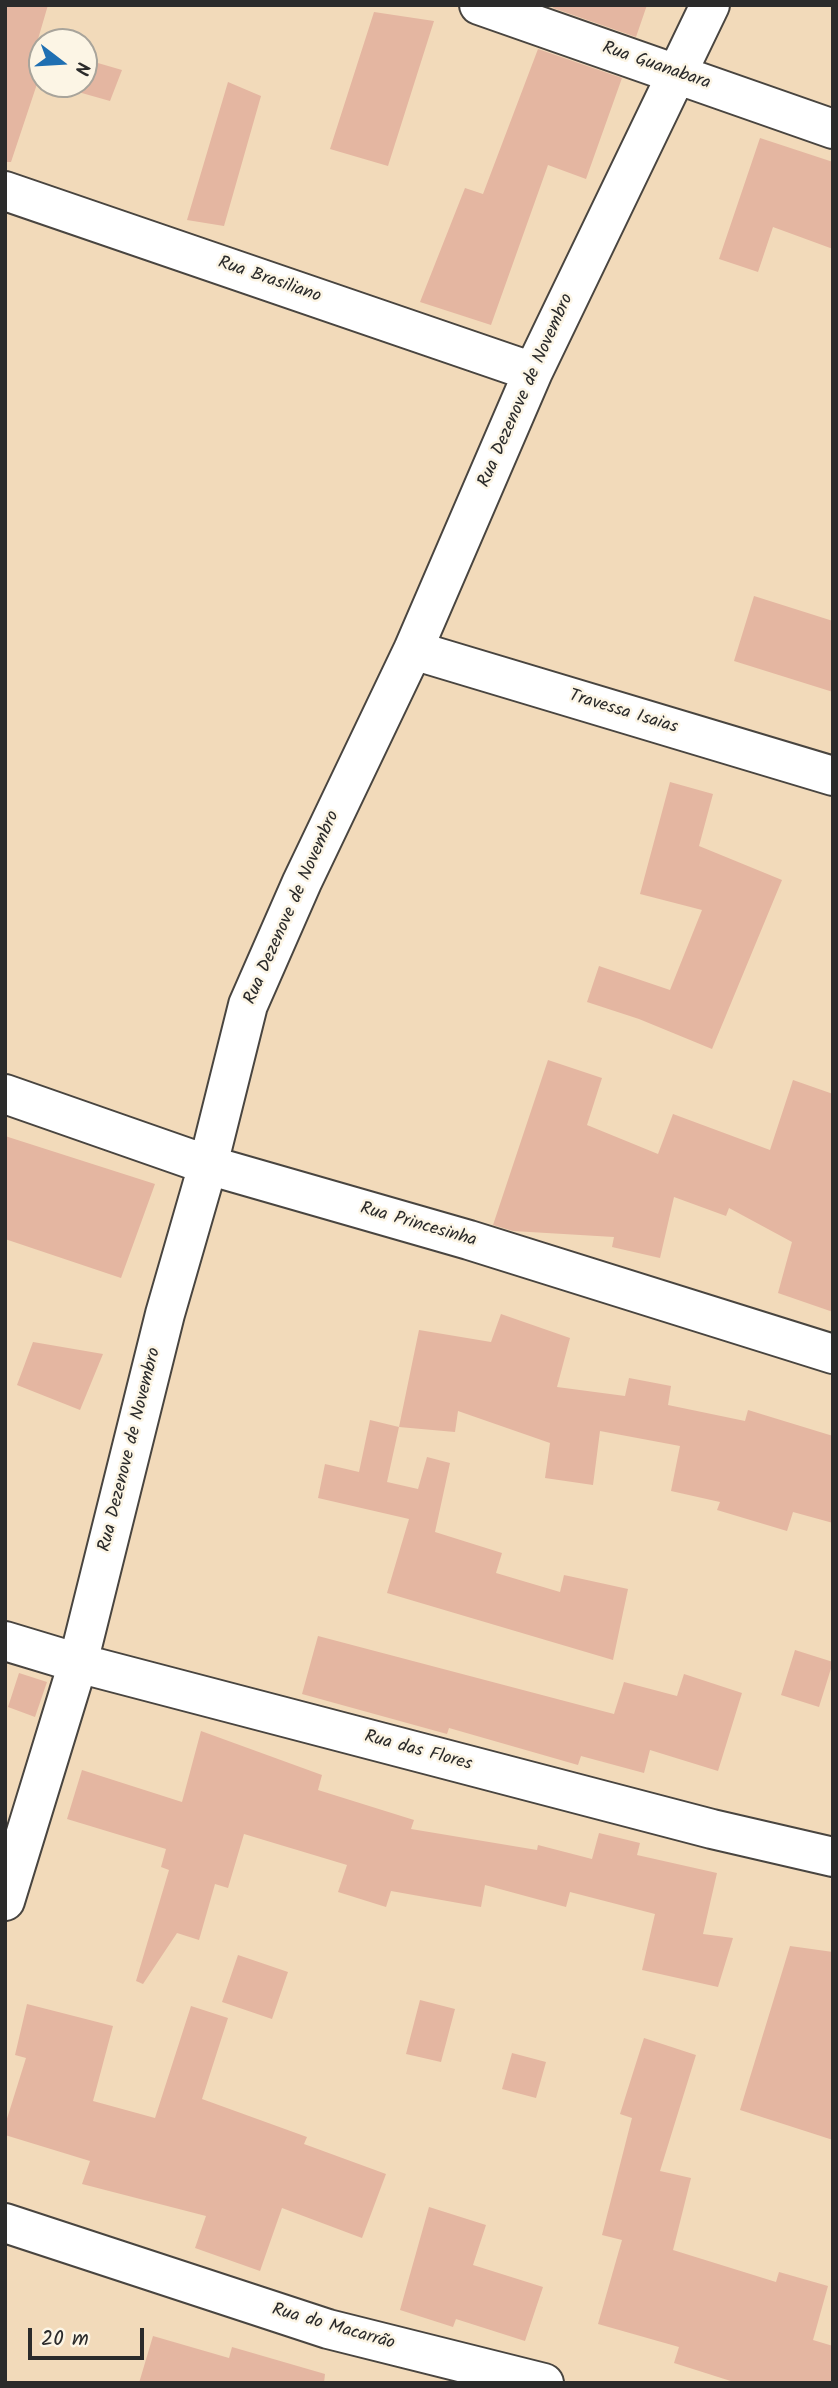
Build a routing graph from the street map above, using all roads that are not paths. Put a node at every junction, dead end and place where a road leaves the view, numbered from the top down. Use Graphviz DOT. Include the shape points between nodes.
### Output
graph roads {
  1 [pos="479,5"];
  2 [pos="710,5"];
  3 [pos="678,75"];
  4 [pos="833,129"];
  5 [pos="5,191"];
  6 [pos="533,372"];
  7 [pos="413,650"];
  8 [pos="833,776"];
  9 [pos="5,1094"];
  10 [pos="208,1165"];
  11 [pos="833,1354"];
  12 [pos="5,1641"];
  13 [pos="78,1663"];
  14 [pos="833,1857"];
  15 [pos="5,1901"];
  16 [pos="5,2223"];
  17 [pos="544,2383"];
  1 -- 3 [label="street, Rua Guanabara"];
  2 -- 3 [label="street, Rua Dezenove de Novembro"];
  3 -- 4 [label="street, Rua Guanabara"];
  3 -- 6 [label="street, Rua Dezenove de Novembro"];
  5 -- 6 [label="street, Rua Brasiliano"];
  6 -- 7 [label="street, Rua Dezenove de Novembro"];
  7 -- 8 [label="street, Travessa Isaias"];
  7 -- 10 [label="street, Rua Dezenove de Novembro" via="248,1005"];
  9 -- 10 [label="street, Rua Princesinha"];
  10 -- 11 [label="street, Rua Princesinha" via="469,1240"];
  10 -- 13 [label="street, Rua Dezenove de Novembro" via="165,1314"];
  12 -- 13 [label="street, Rua das Flores"];
  13 -- 14 [label="street, Rua das Flores"];
  13 -- 15 [label="street, Rua Dezenove de Novembro"];
  16 -- 17 [label="street, Rua do Macarrão" via="328,2329"];
}
